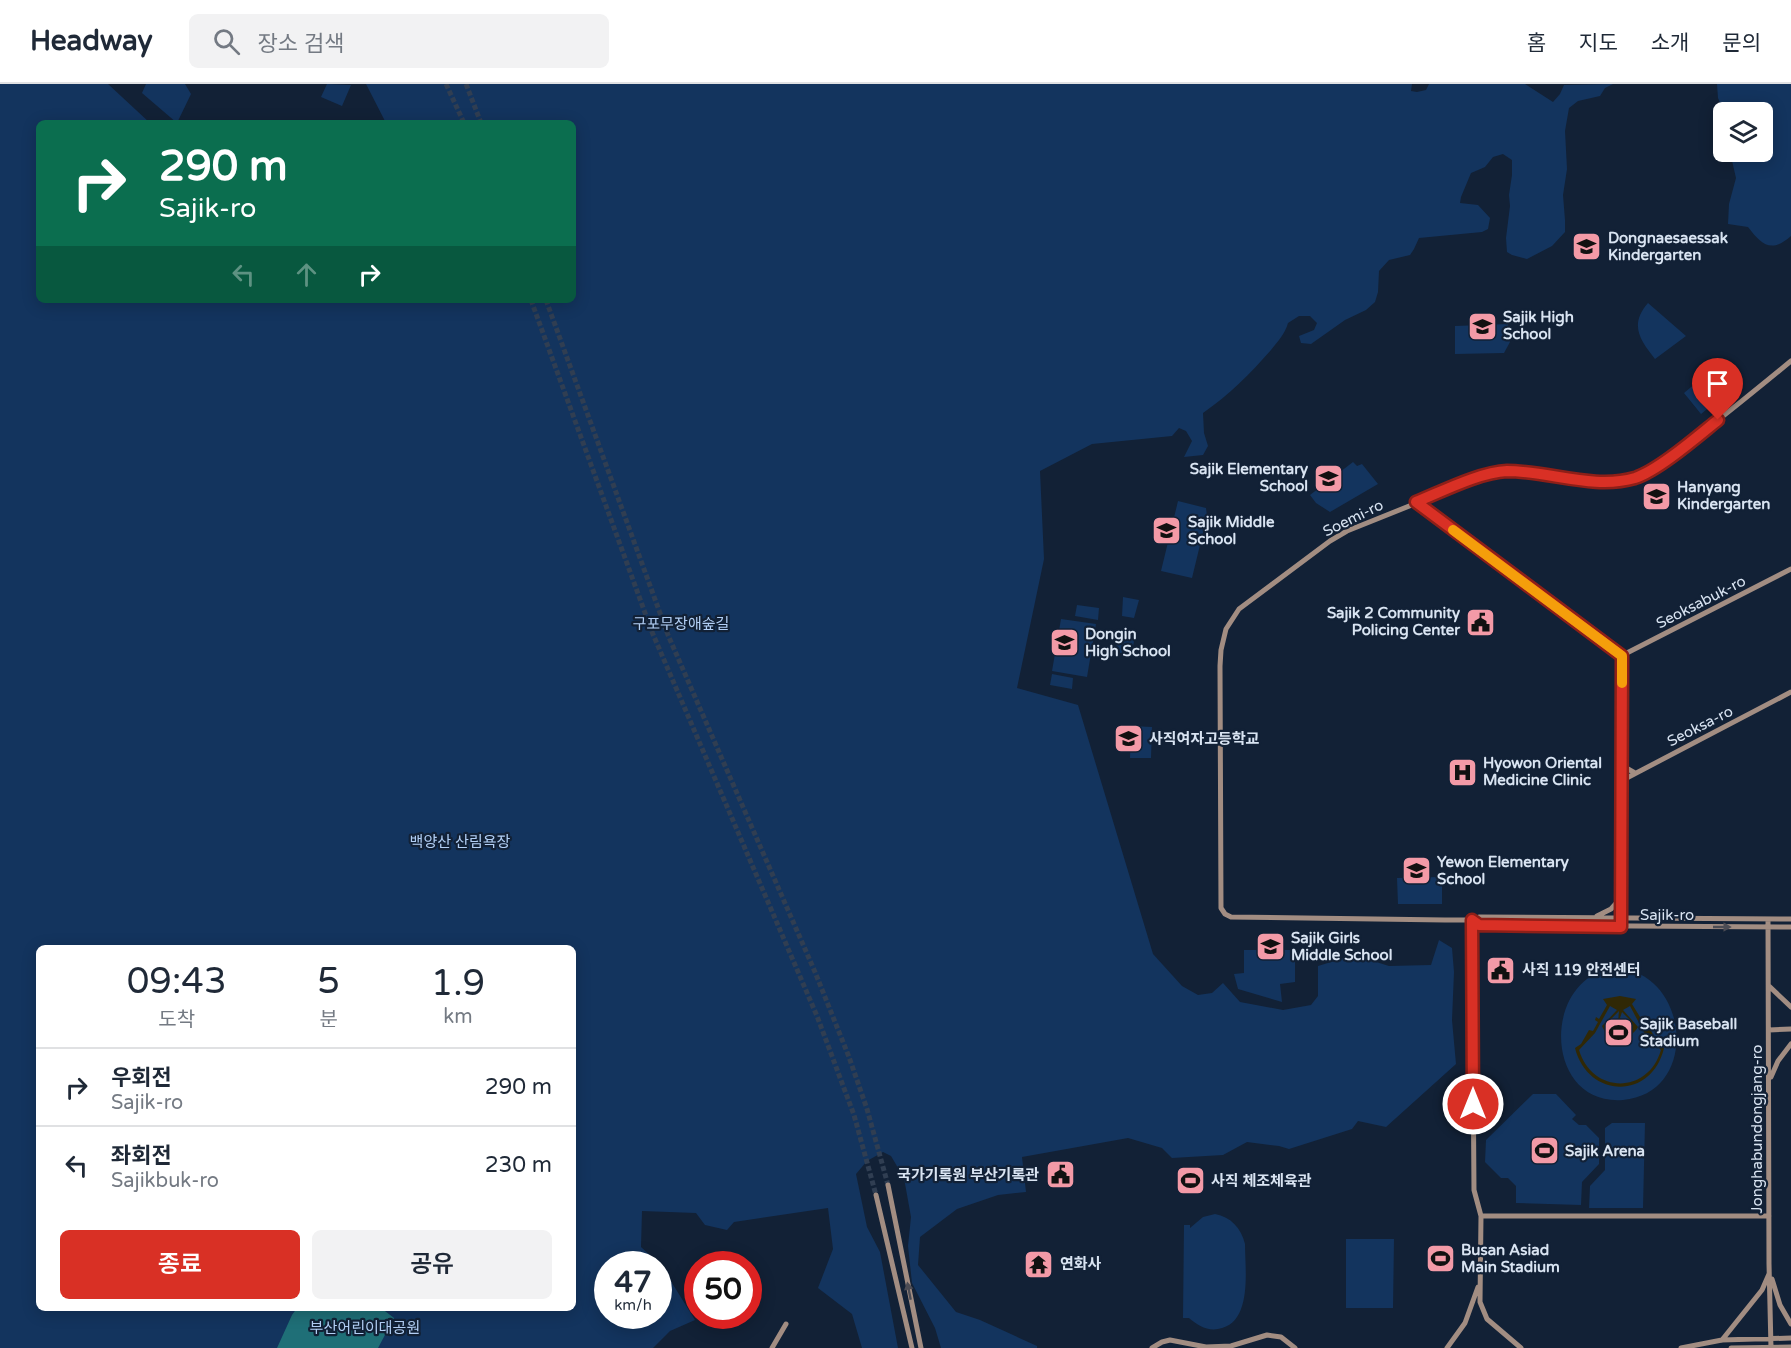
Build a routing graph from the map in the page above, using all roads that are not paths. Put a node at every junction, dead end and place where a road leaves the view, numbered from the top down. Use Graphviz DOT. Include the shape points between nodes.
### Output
graph roads {
  1 [pos="1791,361"];
  2 [pos="1416,502"];
  3 [pos="1791,569"];
  4 [pos="1622,656"];
  5 [pos="1791,692"];
  6 [pos="1621,765"];
  7 [pos="1635,773"];
  8 [pos="1621,781"];
  9 [pos="1621,898"];
  10 [pos="1221,908"];
  11 [pos="1590,918"];
  12 [pos="1621,918"];
  13 [pos="1768,919"];
  14 [pos="1791,919"];
  15 [pos="1472,920"];
  16 [pos="1621,927"];
  17 [pos="1768,927"];
  18 [pos="1791,927"];
  19 [pos="1768,986"];
  20 [pos="1791,1007"];
  21 [pos="1791,1029"];
  22 [pos="1769,1030"];
  23 [pos="1791,1044"];
  24 [pos="1769,1081"];
  25 [pos="888,1185"];
  26 [pos="876,1195"];
  27 [pos="1480,1216"];
  28 [pos="1769,1216"];
  29 [pos="1770,1272"];
  30 [pos="1479,1279"];
  31 [pos="786,1324"];
  32 [pos="1791,1324"];
  33 [pos="1791,1338"];
  34 [pos="1771,1339"];
  35 [pos="1722,1340"];
  36 [pos="1791,1347"];
  37 [pos="772,1348"];
  38 [pos="912,1348"];
  39 [pos="921,1348"];
  40 [pos="1152,1348"];
  41 [pos="1295,1348"];
  42 [pos="1447,1348"];
  43 [pos="1521,1348"];
  44 [pos="1681,1348"];
  45 [pos="1731,1348"];
  46 [pos="1771,1348"];
  1 -- 2 [label="main road, Soemi-ro" via="1703,432 1640,476 1607,482 1506,471"];
  2 -- 4 [label="main road"];
  2 -- 10 [label="main road, Soemi-ro" via="1330,541 1249,600 1226,629 1220,657"];
  3 -- 4 [label="main road, Seoksabuk-ro"];
  4 -- 6 [label="main road"];
  5 -- 7 [label="main road, Seoksa-ro"];
  6 -- 7 [label="main road"];
  6 -- 8 [label="main road"];
  7 -- 8 [label="main road, Seoksa-ro"];
  8 -- 9 [label="main road"];
  9 -- 11 [label="main road" via="1611,909"];
  9 -- 12 [label="main road"];
  10 -- 15 [label="main road, Sajik-ro" via="1231,916"];
  11 -- 12 [label="main road, Sajik-ro"];
  11 -- 15 [label="main road, Sajik-ro"];
  12 -- 13 [label="main road, Sajik-ro"];
  12 -- 16 [label="main road"];
  13 -- 14 [label="main road, Sajik-ro"];
  13 -- 17 [label="main road, Jonghabundongjang-ro"];
  15 -- 16 [label="main road, Sajik-ro" via="1479,925"];
  15 -- 27 [label="main road" via="1474,1190"];
  16 -- 17 [label="main road, Sajik-ro, one-way"];
  17 -- 18 [label="main road, Sajik-ro"];
  17 -- 19 [label="main road, Jonghabundongjang-ro"];
  19 -- 20 [label="main road"];
  19 -- 22 [label="main road, Jonghabundongjang-ro"];
  21 -- 22 [label="main road"];
  22 -- 24 [label="main road, Jonghabundongjang-ro"];
  23 -- 24 [label="main road"];
  24 -- 28 [label="main road, Jonghabundongjang-ro"];
  39 -- 25 [label="main road, one-way"];
  26 -- 38 [label="main road"];
  27 -- 28 [label="main road"];
  27 -- 30 [label="main road"];
  28 -- 29 [label="main road, Jonghabundongjang-ro"];
  29 -- 32 [label="main road" via="1780,1305"];
  29 -- 34 [label="main road, Jonghabundongjang-ro"];
  29 -- 35 [label="main road" via="1762,1290"];
  30 -- 42 [label="main road" via="1465,1323"];
  30 -- 43 [label="main road" via="1480,1302 1487,1319"];
  31 -- 37 [label="main road"];
  33 -- 34 [label="main road"];
  34 -- 35 [label="main road"];
  34 -- 46 [label="main road, Jonghabundongjang-ro"];
  35 -- 44 [label="main road"];
  36 -- 46 [label="main road"];
  40 -- 41 [label="main road" via="1170,1340 1206,1347 1231,1346 1267,1335 1281,1337"];
  45 -- 46 [label="main road"];
}
